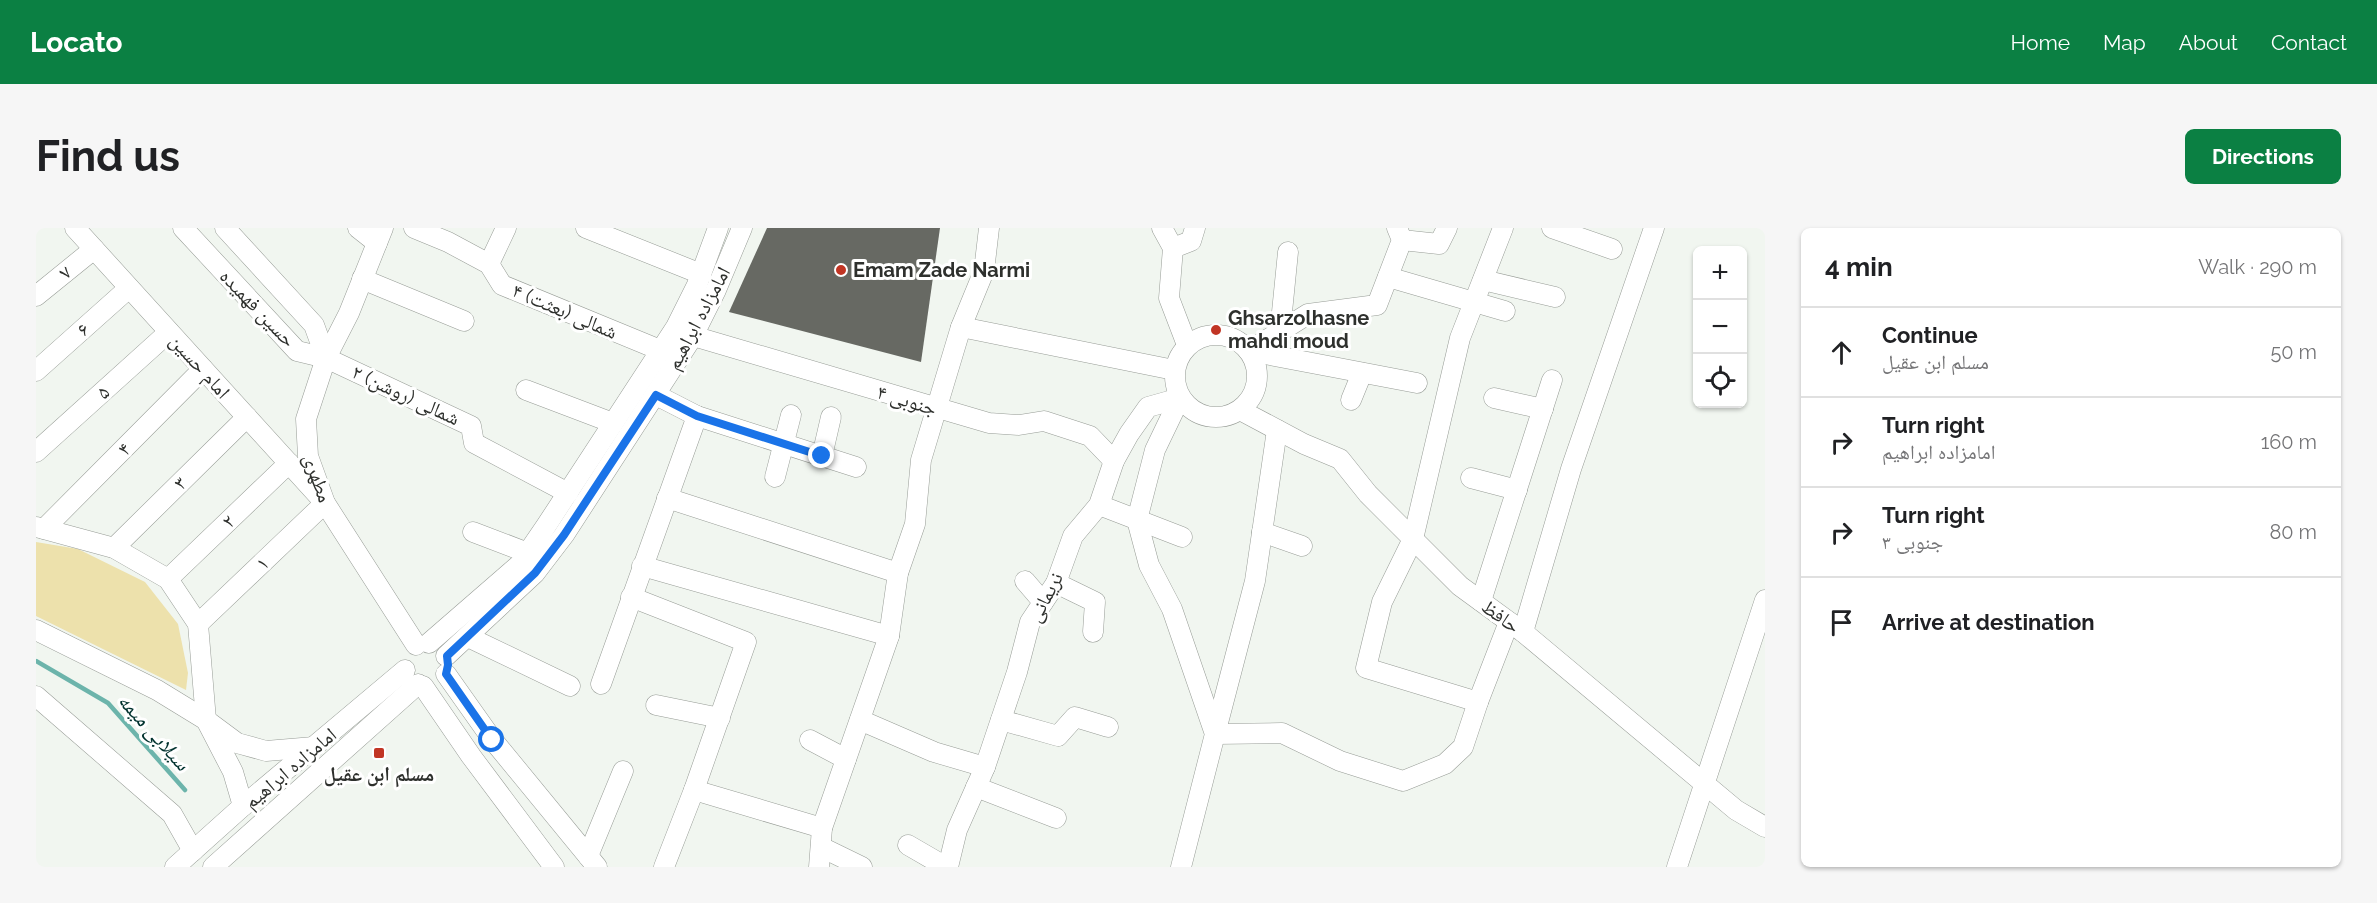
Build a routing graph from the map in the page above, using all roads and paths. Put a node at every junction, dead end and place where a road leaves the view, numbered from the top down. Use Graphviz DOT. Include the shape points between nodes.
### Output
graph roads {
  1 [pos="75,228"];
  2 [pos="183,228"];
  3 [pos="225,228"];
  4 [pos="358,228"];
  5 [pos="414,228"];
  6 [pos="506,228"];
  7 [pos="586,228"];
  8 [pos="718,228"];
  9 [pos="742,228"];
  10 [pos="989,228"];
  11 [pos="1162,228"];
  12 [pos="1195,228"];
  13 [pos="1447,228"];
  14 [pos="1503,228"];
  15 [pos="1552,228"];
  16 [pos="1654,228"];
  17 [pos="1400,234"];
  18 [pos="380,236"];
  19 [pos="1173,248"];
  20 [pos="94,249"];
  21 [pos="1612,249"];
  22 [pos="1288,252"];
  23 [pos="489,264"];
  24 [pos="701,273"];
  25 [pos="1388,277"];
  26 [pos="362,279"];
  27 [pos="1483,280"];
  28 [pos="129,288"];
  29 [pos="36,296"];
  30 [pos="1555,297"];
  31 [pos="1475,301"];
  32 [pos="1505,311"];
  33 [pos="464,321"];
  34 [pos="961,327"];
  35 [pos="170,332"];
  36 [pos="1280,332"];
  37 [pos="693,336"];
  38 [pos="1187,345"];
  39 [pos="660,350"];
  40 [pos="1249,351"];
  41 [pos="326,358"];
  42 [pos="203,369"];
  43 [pos="36,370"];
  44 [pos="1174,370"];
  45 [pos="1362,373"];
  46 [pos="1552,380"];
  47 [pos="1417,383"];
  48 [pos="526,390"];
  49 [pos="656,395"];
  50 [pos="1180,398"];
  51 [pos="1494,398"];
  52 [pos="1351,400"];
  53 [pos="937,408"];
  54 [pos="1543,409"];
  55 [pos="1240,410"];
  56 [pos="791,415"];
  57 [pos="697,416"];
  58 [pos="247,417"];
  59 [pos="831,417"];
  60 [pos="613,423"];
  61 [pos="1277,430"];
  62 [pos="784,444"];
  63 [pos="36,452"];
  64 [pos="822,456"];
  65 [pos="1114,461"];
  66 [pos="289,463"];
  67 [pos="856,467"];
  68 [pos="775,477"];
  69 [pos="1471,478"];
  70 [pos="1517,490"];
  71 [pos="568,493"];
  72 [pos="667,498"];
  73 [pos="325,503"];
  74 [pos="1099,505"];
  75 [pos="1137,520"];
  76 [pos="40,528"];
  77 [pos="473,532"];
  78 [pos="1262,532"];
  79 [pos="1182,537"];
  80 [pos="1413,539"];
  81 [pos="1302,546"];
  82 [pos="114,548"];
  83 [pos="528,553"];
  84 [pos="642,566"];
  85 [pos="898,573"];
  86 [pos="168,579"];
  87 [pos="1025,581"];
  88 [pos="1056,583"];
  89 [pos="631,597"];
  90 [pos="1765,600"];
  91 [pos="1043,602"];
  92 [pos="1481,602"];
  93 [pos="198,624"];
  94 [pos="1516,627"];
  95 [pos="36,630"];
  96 [pos="1093,632"];
  97 [pos="889,636"];
  98 [pos="468,637"];
  99 [pos="423,644"];
  100 [pos="446,665"];
  101 [pos="415,680"];
  102 [pos="601,684"];
  103 [pos="570,686"];
  104 [pos="36,696"];
  105 [pos="1478,702"];
  106 [pos="656,705"];
  107 [pos="720,718"];
  108 [pos="206,720"];
  109 [pos="860,720"];
  110 [pos="1001,720"];
  111 [pos="1108,727"];
  112 [pos="1215,734"];
  113 [pos="492,740"];
  114 [pos="810,740"];
  115 [pos="314,747"];
  116 [pos="471,756"];
  117 [pos="846,759"];
  118 [pos="985,767"];
  119 [pos="623,771"];
  120 [pos="1705,784"];
  121 [pos="976,787"];
  122 [pos="694,790"];
  123 [pos="243,806"];
  124 [pos="1056,818"];
  125 [pos="1765,827"];
  126 [pos="822,837"];
  127 [pos="908,845"];
  128 [pos="193,851"];
  129 [pos="592,862"];
  130 [pos="175,867"];
  131 [pos="213,867"];
  132 [pos="554,867"];
  133 [pos="664,867"];
  134 [pos="819,867"];
  135 [pos="862,867"];
  136 [pos="947,867"];
  137 [pos="1181,867"];
  138 [pos="1677,867"];
  1 -- 20 [label="street, امام حسین"];
  2 -- 41 [label="street, حسین فهمیده" via="297,351"];
  3 -- 41 [label="street, حسین فهمیده" via="314,325"];
  4 -- 18 [label="street"];
  5 -- 23 [label="street, ۴ شمالی (بعثت)"];
  6 -- 23 [label="street"];
  7 -- 24 [label="street"];
  8 -- 24 [label="street, امامزاده ابراهیم"];
  9 -- 37 [label="street, امامزاده ابراهیم"];
  10 -- 34 [label="street" via="984,272"];
  11 -- 19 [label="street"];
  12 -- 19 [label="street" via="1191,241"];
  13 -- 17 [label="street" via="1439,244"];
  14 -- 27 [label="street"];
  15 -- 21 [label="street"];
  16 -- 94 [label="street"];
  17 -- 25 [label="street"];
  18 -- 26 [label="street, مطهری"];
  19 -- 38 [label="street" via="1169,298"];
  20 -- 28 [label="street, امام حسین"];
  20 -- 29 [label="street, ۷"];
  22 -- 36 [label="street"];
  23 -- 39 [label="street, ۴ شمالی (بعثت)" via="502,285"];
  24 -- 39 [label="street, امامزاده ابراهیم" via="676,327"];
  25 -- 31 [label="street"];
  25 -- 36 [label="street" via="1377,305 1308,314"];
  26 -- 33 [label="street"];
  26 -- 41 [label="street, مطهری"];
  27 -- 30 [label="street"];
  27 -- 31 [label="street"];
  28 -- 35 [label="street, امام حسین"];
  28 -- 43 [label="street, ۶"];
  31 -- 32 [label="street"];
  31 -- 80 [label="street" via="1460,338"];
  34 -- 44 [label="street"];
  34 -- 53 [label="street"];
  35 -- 42 [label="street, امام حسین"];
  35 -- 63 [label="street, ۵"];
  36 -- 40 [label="street"];
  37 -- 49 [label="street, امامزاده ابراهیم"];
  37 -- 53 [label="street, ۴ جنوبی"];
  38 -- 40 [label="street" via="1213,334 1227,336"];
  38 -- 44 [label="street"];
  39 -- 60 [label="street, امامزاده ابراهیم"];
  40 -- 45 [label="street"];
  40 -- 55 [label="street" via="1255,363 1256,382 1250,400"];
  41 -- 71 [label="street, ۲ شمالی (روشن)" via="471,426 474,443"];
  41 -- 73 [label="street, مطهری" via="306,419 308,456"];
  42 -- 58 [label="street, امام حسین"];
  42 -- 76 [label="street, ۴"];
  44 -- 50 [label="street"];
  45 -- 47 [label="street"];
  45 -- 52 [label="street"];
  46 -- 54 [label="street"];
  48 -- 60 [label="street"];
  49 -- 57 [label="street"];
  49 -- 98 [label="street, امامزاده ابراهیم" via="535,573"];
  50 -- 55 [label="street" via="1202,415 1222,417"];
  50 -- 65 [label="street, نریمانی" via="1149,407"];
  50 -- 75 [label="street" via="1155,450"];
  51 -- 54 [label="street"];
  53 -- 65 [label="street, ۴ جنوبی" via="989,423 1019,425 1044,421 1090,436"];
  53 -- 85 [label="street" via="921,460 915,524"];
  54 -- 70 [label="street"];
  55 -- 61 [label="street, حافظ"];
  56 -- 62 [label="street"];
  57 -- 62 [label="street"];
  57 -- 72 [label="street"];
  58 -- 66 [label="street, امام حسین"];
  58 -- 82 [label="street, ۳"];
  59 -- 64 [label="street"];
  60 -- 71 [label="street, امامزاده ابراهیم"];
  61 -- 78 [label="street"];
  61 -- 80 [label="street, حافظ" via="1340,459"];
  62 -- 64 [label="street"];
  62 -- 68 [label="street"];
  64 -- 67 [label="street"];
  65 -- 74 [label="street, نریمانی"];
  66 -- 73 [label="street, امام حسین"];
  66 -- 86 [label="street, ۲"];
  69 -- 70 [label="street"];
  70 -- 92 [label="street"];
  71 -- 83 [label="street, امامزاده ابراهیم"];
  72 -- 84 [label="street"];
  72 -- 85 [label="street"];
  73 -- 93 [label="street, ۱"];
  73 -- 99 [label="street, مطهری"];
  74 -- 75 [label="street"];
  74 -- 88 [label="street, نریمانی" via="1073,536"];
  75 -- 79 [label="street"];
  75 -- 112 [label="street" via="1149,565 1172,609"];
  76 -- 82 [label="street"];
  77 -- 83 [label="street"];
  78 -- 81 [label="street"];
  78 -- 112 [label="street" via="1255,581"];
  80 -- 92 [label="street, حافظ"];
  80 -- 105 [label="street" via="1382,602 1366,668"];
  82 -- 86 [label="street"];
  83 -- 99 [label="street, امامزاده ابراهیم" via="485,596"];
  84 -- 89 [label="street"];
  84 -- 97 [label="street"];
  85 -- 97 [label="street"];
  86 -- 93 [label="street"];
  87 -- 91 [label="street"];
  88 -- 91 [label="street, نریمانی"];
  88 -- 96 [label="street" via="1095,602"];
  89 -- 102 [label="street"];
  89 -- 107 [label="street" via="746,642"];
  90 -- 120 [label="street"];
  91 -- 110 [label="street, نریمانی" via="1030,622"];
  92 -- 94 [label="street, حافظ"];
  93 -- 108 [label="street"];
  94 -- 105 [label="street"];
  94 -- 120 [label="street, حافظ"];
  95 -- 108 [label="street" via="157,690"];
  97 -- 109 [label="street"];
  98 -- 100 [label="street, امامزاده ابراهیم"];
  98 -- 103 [label="street"];
  99 -- 100 [label="street" via="440,647"];
  99 -- 101 [label="street" via="409,652 405,660"];
  100 -- 101 [label="street" via="440,681 432,686"];
  100 -- 113 [label="street"];
  101 -- 115 [label="street, امامزاده ابراهیم"];
  101 -- 116 [label="street"];
  101 -- 131 [label="street, امامزاده ابراهیم"];
  104 -- 128 [label="street" via="172,814"];
  105 -- 112 [label="street" via="1464,747 1445,764 1403,781 1340,761 1282,733"];
  106 -- 107 [label="street"];
  107 -- 122 [label="street"];
  108 -- 115 [label="street" via="237,743 266,751"];
  108 -- 123 [label="street" via="233,772"];
  109 -- 117 [label="street"];
  109 -- 118 [label="street" via="934,752"];
  110 -- 111 [label="street" via="1058,736 1076,717"];
  110 -- 118 [label="street, نریمانی"];
  112 -- 137 [label="street"];
  113 -- 116 [label="street"];
  113 -- 129 [label="street"];
  114 -- 117 [label="street"];
  115 -- 123 [label="street, امامزاده ابراهیم"];
  116 -- 132 [label="street"];
  117 -- 126 [label="street"];
  118 -- 121 [label="street, نریمانی"];
  119 -- 129 [label="street"];
  120 -- 125 [label="street, حافظ" via="1736,810"];
  120 -- 138 [label="street"];
  121 -- 124 [label="street"];
  121 -- 136 [label="street, نریمانی" via="957,830"];
  122 -- 126 [label="street"];
  122 -- 133 [label="street"];
  123 -- 128 [label="street, امامزاده ابراهیم"];
  126 -- 134 [label="street"];
  126 -- 135 [label="street"];
  127 -- 136 [label="street"];
  128 -- 130 [label="street, امامزاده ابراهیم"];
}
